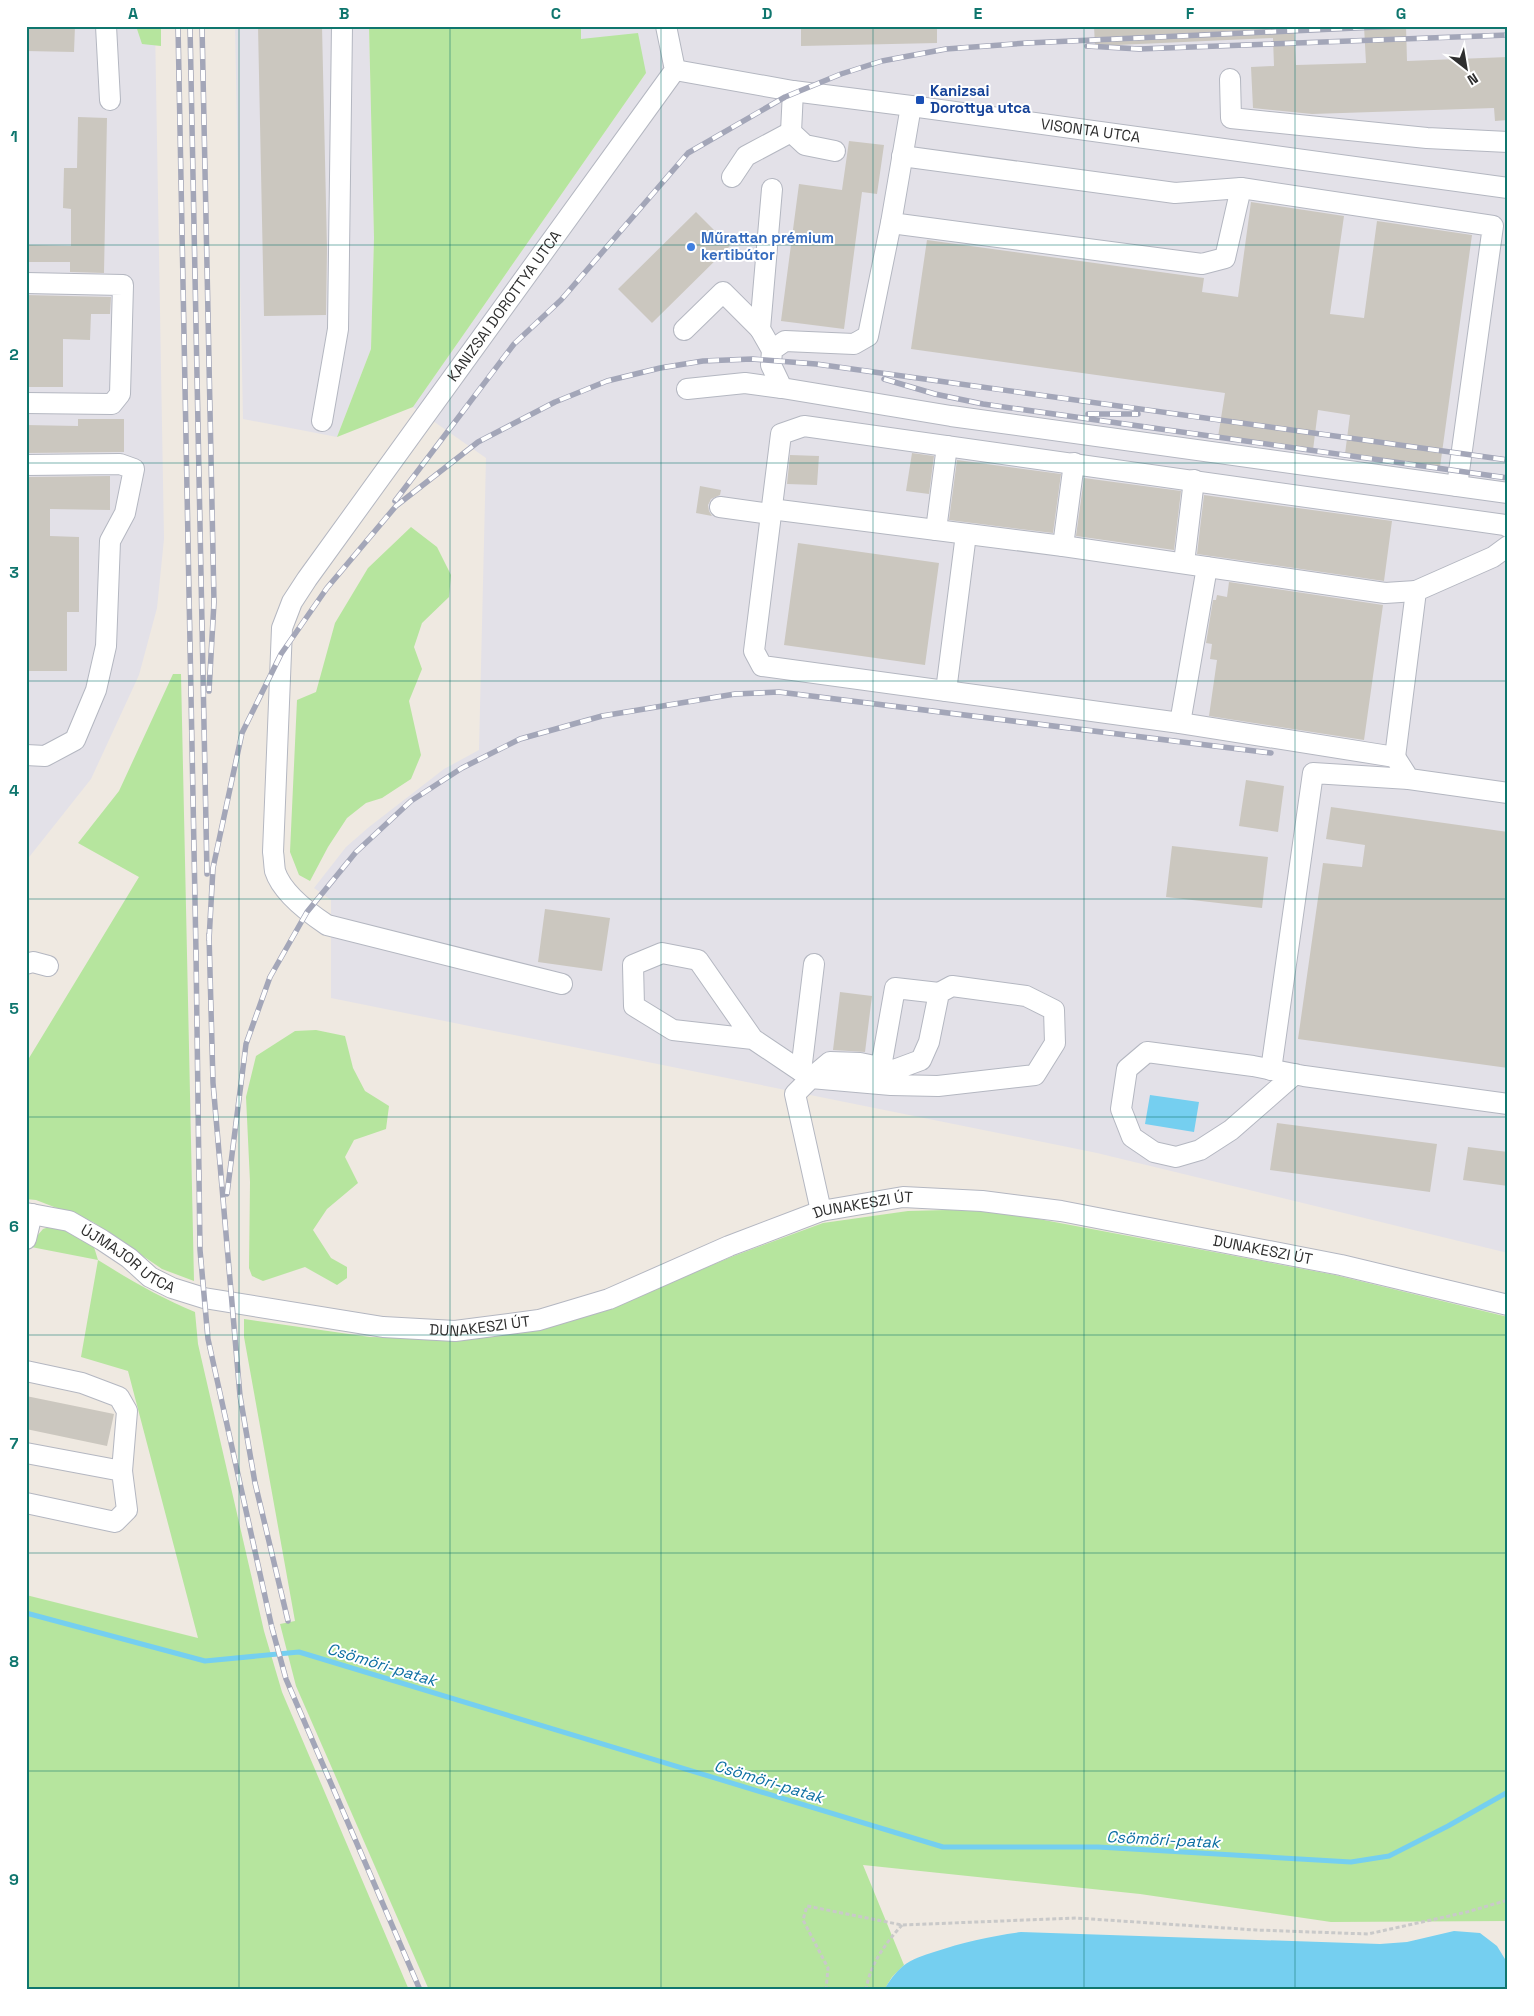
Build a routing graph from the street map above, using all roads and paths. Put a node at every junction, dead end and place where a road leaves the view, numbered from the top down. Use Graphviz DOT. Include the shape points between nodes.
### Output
graph roads {
  1 [pos="106,26"];
  2 [pos="342,26"];
  3 [pos="666,26"];
  4 [pos="675,70"];
  5 [pos="1230,79"];
  6 [pos="792,91"];
  7 [pos="110,100"];
  8 [pos="911,106"];
  9 [pos="791,132"];
  10 [pos="1508,142"];
  11 [pos="835,150"];
  12 [pos="902,156"];
  13 [pos="732,177"];
  14 [pos="1241,188"];
  15 [pos="1508,188"];
  16 [pos="772,189"];
  17 [pos="891,223"];
  18 [pos="1500,227"];
  19 [pos="26,283"];
  20 [pos="760,329"];
  21 [pos="684,330"];
  22 [pos="772,350"];
  23 [pos="782,388"];
  24 [pos="687,389"];
  25 [pos="26,402"];
  26 [pos="322,421"];
  27 [pos="947,446"];
  28 [pos="1074,463"];
  29 [pos="26,465"];
  30 [pos="1194,480"];
  31 [pos="1457,486"];
  32 [pos="1508,493"];
  33 [pos="720,507"];
  34 [pos="771,512"];
  35 [pos="1508,528"];
  36 [pos="936,530"];
  37 [pos="966,534"];
  38 [pos="1063,546"];
  39 [pos="1508,546"];
  40 [pos="1184,564"];
  41 [pos="1207,567"];
  42 [pos="1416,591"];
  43 [pos="946,691"];
  44 [pos="1180,723"];
  45 [pos="26,755"];
  46 [pos="1395,757"];
  47 [pos="1409,779"];
  48 [pos="1508,792"];
  49 [pos="26,964"];
  50 [pos="814,964"];
  51 [pos="48,966"];
  52 [pos="562,984"];
  53 [pos="938,993"];
  54 [pos="753,1039"];
  55 [pos="881,1067"];
  56 [pos="1271,1070"];
  57 [pos="806,1074"];
  58 [pos="1295,1074"];
  59 [pos="1508,1104"];
  60 [pos="821,1211"];
  61 [pos="29,1213"];
  62 [pos="26,1239"];
  63 [pos="230,1303"];
  64 [pos="1508,1305"];
  65 [pos="26,1371"];
  66 [pos="26,1452"];
  67 [pos="122,1471"];
  68 [pos="26,1503"];
  69 [pos="1508,1900"];
  70 [pos="902,1925"];
  71 [pos="826,1990"];
  72 [pos="866,1990"];
  1 -- 7 [label="street"];
  2 -- 26 [label="street" via="338,329"];
  3 -- 4 [label="street"];
  4 -- 6 [label="street, VISONTA UTCA"];
  4 -- 52 [label="street, KANIZSAI DOROTTYA UTCA" via="307,579 292,602 282,628 274,852 276,872 290,894 306,912 327,925"];
  5 -- 10 [label="street" via="1231,118 1427,138"];
  6 -- 8 [label="street, VISONTA UTCA"];
  6 -- 9 [label="street"];
  8 -- 12 [label="street"];
  8 -- 15 [label="street, VISONTA UTCA"];
  9 -- 11 [label="street" via="805,145"];
  9 -- 13 [label="street" via="746,156"];
  12 -- 14 [label="street" via="1175,193"];
  12 -- 17 [label="street"];
  14 -- 17 [label="street" via="1225,258 1202,264"];
  14 -- 18 [label="street"];
  16 -- 20 [label="street"];
  17 -- 22 [label="street" via="868,336 854,344 785,341"];
  18 -- 31 [label="street"];
  19 -- 25 [label="street" via="123,285 120,394 112,404"];
  20 -- 21 [label="street" via="723,292"];
  20 -- 22 [label="street"];
  22 -- 23 [label="street" via="771,365"];
  23 -- 24 [label="street" via="745,382"];
  23 -- 31 [label="street" via="971,418"];
  27 -- 28 [label="street"];
  27 -- 34 [label="street" via="804,426 780,434"];
  27 -- 36 [label="street"];
  28 -- 30 [label="street"];
  28 -- 38 [label="street"];
  29 -- 45 [label="street" via="120,464 134,469 125,513 110,541 106,646 96,690 74,740 45,756"];
  30 -- 35 [label="street" via="1505,525"];
  30 -- 40 [label="street"];
  31 -- 32 [label="street"];
  33 -- 34 [label="street"];
  34 -- 36 [label="street"];
  34 -- 43 [label="street" via="754,651 762,666"];
  36 -- 37 [label="street"];
  37 -- 38 [label="street"];
  37 -- 43 [label="street"];
  38 -- 40 [label="street"];
  39 -- 42 [label="street"];
  40 -- 41 [label="street"];
  41 -- 42 [label="street" via="1385,593"];
  41 -- 44 [label="street"];
  42 -- 46 [label="street"];
  43 -- 44 [label="street"];
  44 -- 46 [label="street"];
  46 -- 47 [label="street"];
  47 -- 48 [label="street"];
  47 -- 56 [label="street" via="1313,773"];
  49 -- 51 [label="street" via="32,962"];
  50 -- 57 [label="street"];
  53 -- 55 [label="street" via="929,1042 921,1060 894,1070"];
  53 -- 55 [label="street" via="895,988"];
  53 -- 57 [label="street" via="952,986 1026,996 1054,1010 1055,1043 1035,1075 938,1086 891,1085"];
  54 -- 54 [label="street" via="672,1030 634,1006 633,964 662,954 698,960"];
  54 -- 57 [label="street"];
  55 -- 57 [label="street" via="830,1062"];
  56 -- 58 [label="street"];
  56 -- 58 [label="street" via="1147,1052 1127,1070 1121,1109 1132,1137 1154,1152 1176,1157 1200,1150 1231,1130"];
  57 -- 60 [label="street" via="795,1094"];
  58 -- 59 [label="street"];
  60 -- 63 [label="street, DUNAKESZI ÚT" via="729,1246 609,1299 539,1320 455,1331 383,1327"];
  60 -- 64 [label="street, DUNAKESZI ÚT" via="903,1198 982,1201 1061,1211 1341,1265"];
  61 -- 62 [label="street"];
  61 -- 63 [label="street, ÚJMAJOR UTCA" via="69,1222 102,1240 150,1277 172,1288"];
  65 -- 67 [label="street" via="82,1384 119,1397 128,1410"];
  66 -- 67 [label="street"];
  67 -- 68 [label="street" via="127,1510 115,1522"];
  69 -- 70 [label="path" via="1368,1934 1076,1918"];
  70 -- 71 [label="path" via="807,1906 802,1920 828,1968"];
  70 -- 72 [label="path" via="886,1943 868,1977"];
}
